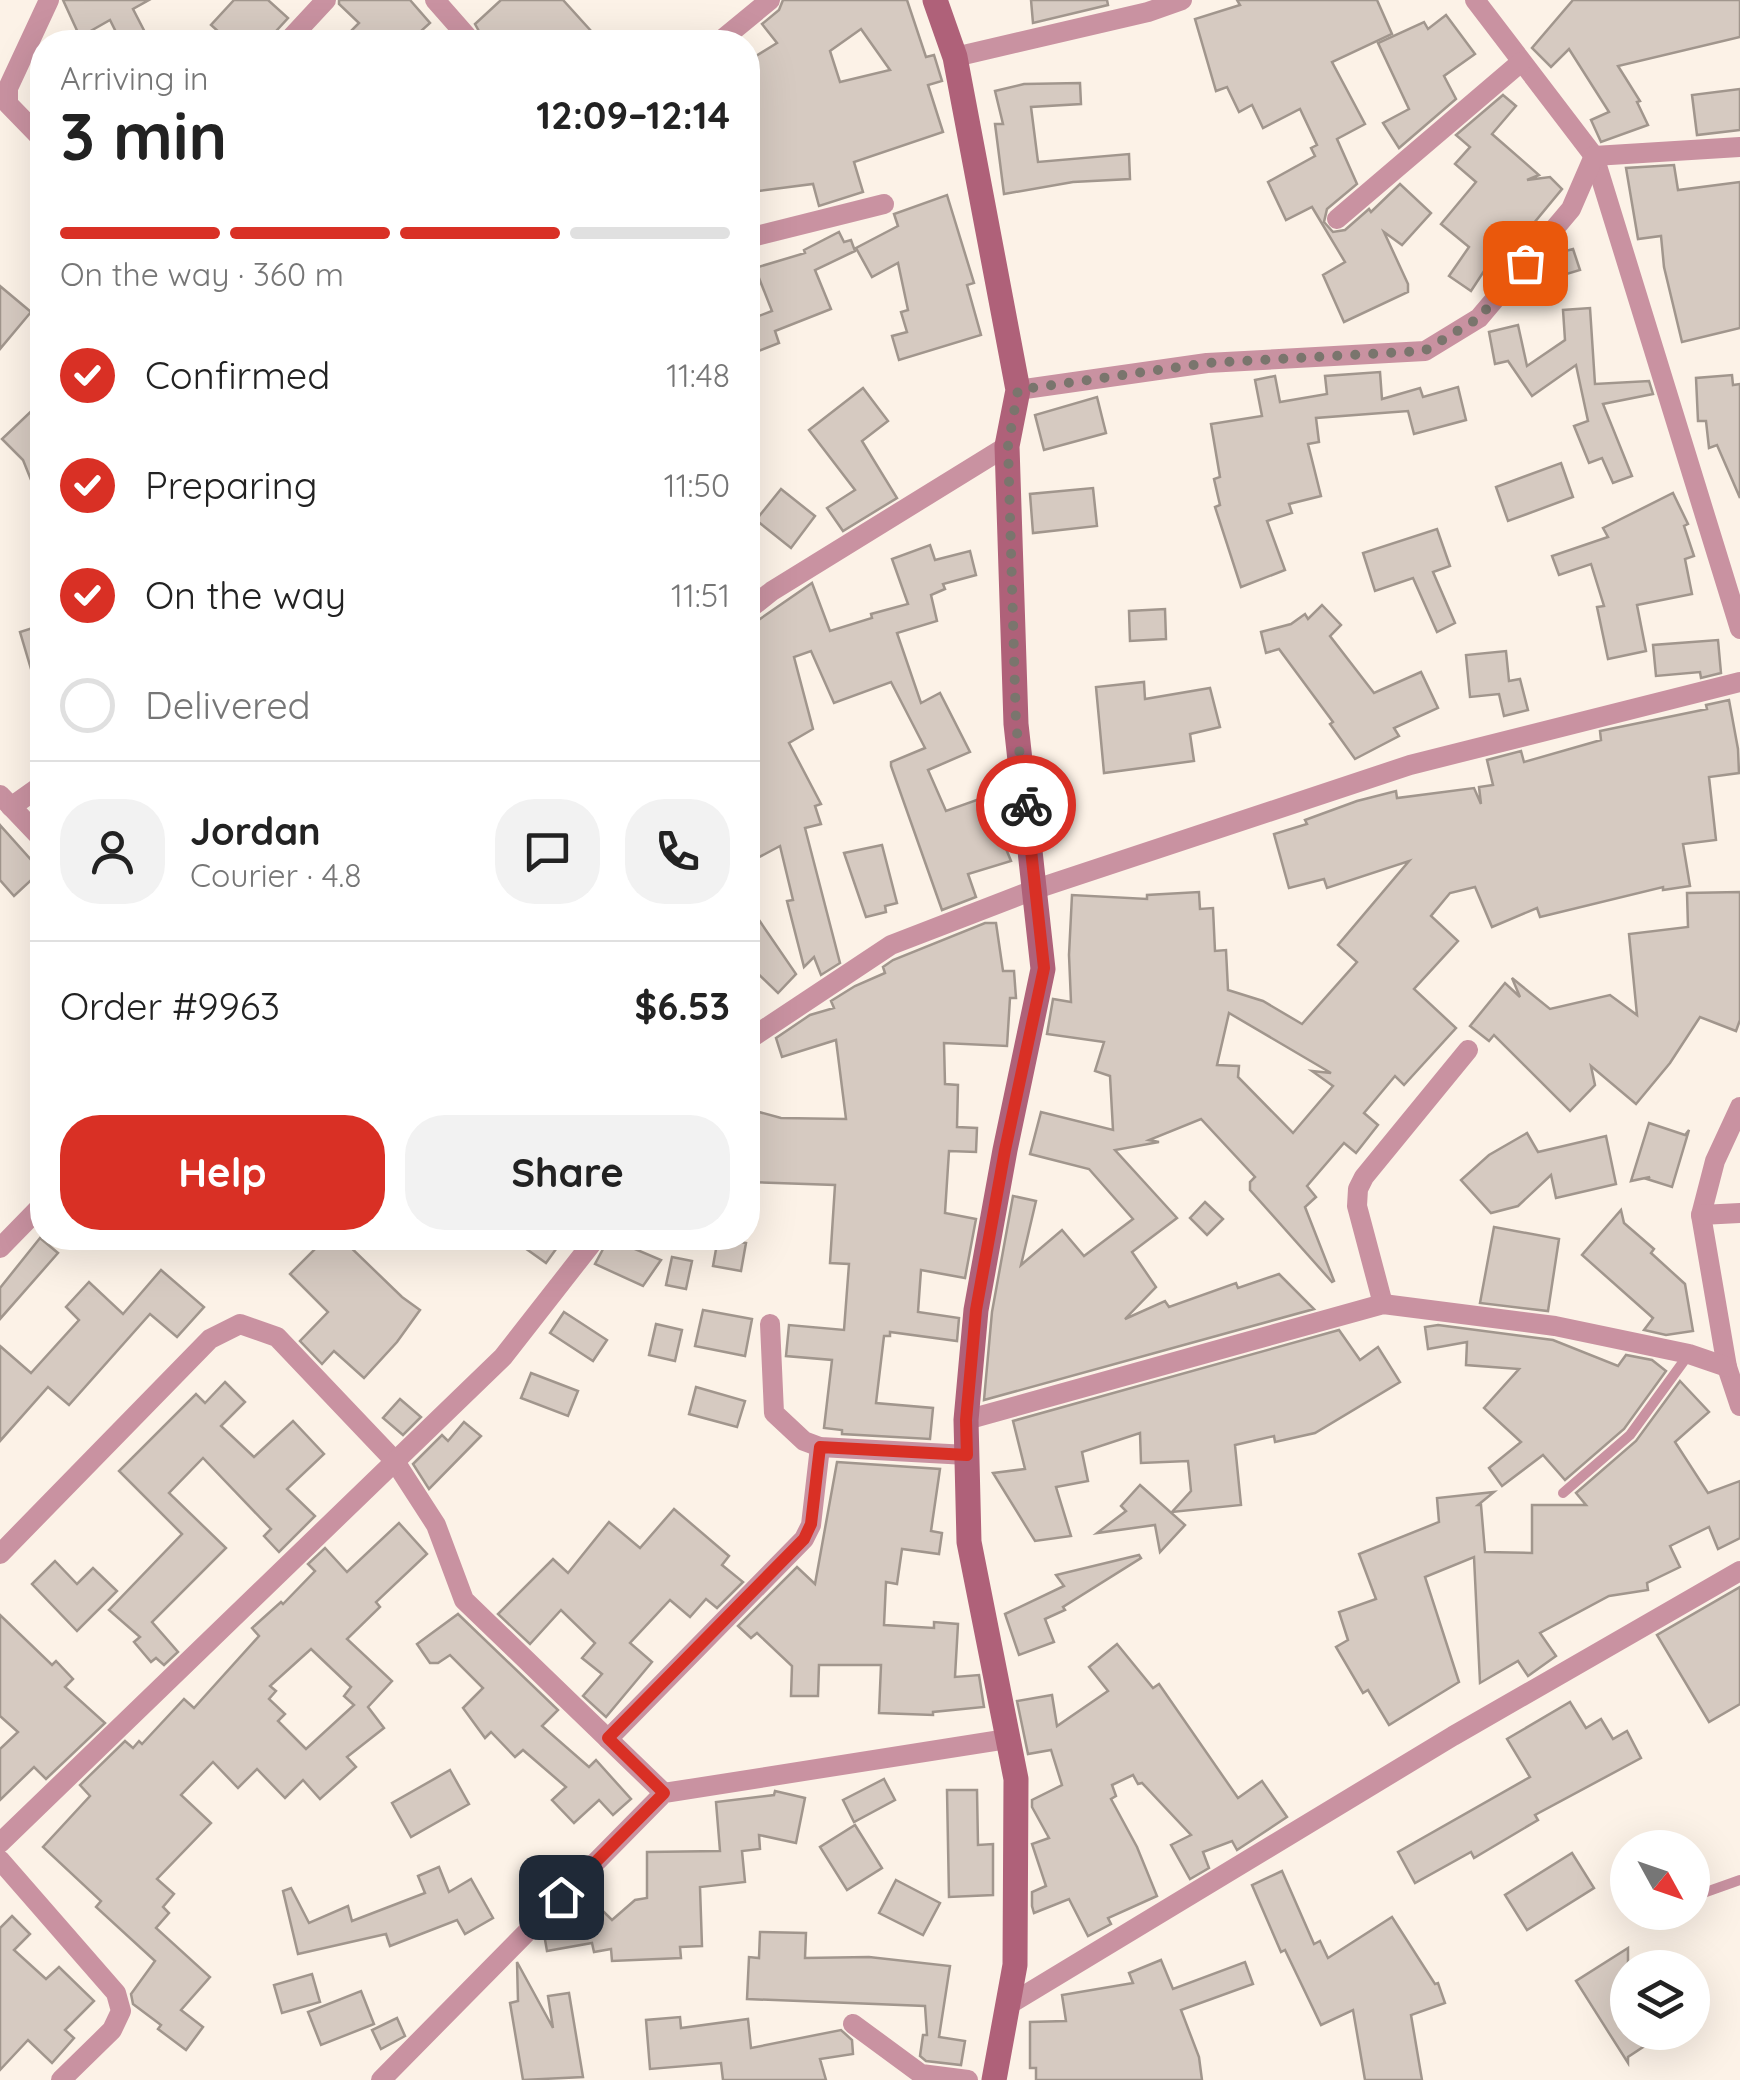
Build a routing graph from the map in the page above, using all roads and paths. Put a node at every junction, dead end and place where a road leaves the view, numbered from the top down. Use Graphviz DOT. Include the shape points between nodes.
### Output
graph roads {
  1 [pos="49,0"];
  2 [pos="326,0"];
  3 [pos="435,0"];
  4 [pos="770,0"];
  5 [pos="935,0"];
  6 [pos="1182,0"];
  7 [pos="1476,0"];
  8 [pos="35,30"];
  9 [pos="299,30"];
  10 [pos="461,30"];
  11 [pos="733,30"];
  12 [pos="30,41"];
  13 [pos="955,57"];
  14 [pos="1521,62"];
  15 [pos="30,127"];
  16 [pos="1740,147"];
  17 [pos="1594,156"];
  18 [pos="884,204"];
  19 [pos="1337,219"];
  20 [pos="760,235"];
  21 [pos="1018,390"];
  22 [pos="1008,446"];
  23 [pos="760,600"];
  24 [pos="1740,629"];
  25 [pos="1740,682"];
  26 [pos="30,791"];
  27 [pos="6,801"];
  28 [pos="30,826"];
  29 [pos="1036,889"];
  30 [pos="760,1032"];
  31 [pos="1468,1050"];
  32 [pos="1740,1107"];
  33 [pos="1701,1214"];
  34 [pos="1740,1214"];
  35 [pos="30,1218"];
  36 [pos="0,1248"];
  37 [pos="587,1250"];
  38 [pos="1384,1304"];
  39 [pos="770,1324"];
  40 [pos="1688,1354"];
  41 [pos="1727,1367"];
  42 [pos="1740,1406"];
  43 [pos="966,1420"];
  44 [pos="820,1447"];
  45 [pos="967,1455"];
  46 [pos="394,1460"];
  47 [pos="1563,1493"];
  48 [pos="0,1554"];
  49 [pos="1740,1571"];
  50 [pos="608,1738"];
  51 [pos="1007,1739"];
  52 [pos="664,1793"];
  53 [pos="0,1843"];
  54 [pos="0,1860"];
  55 [pos="1740,1880"];
  56 [pos="1710,1891"];
  57 [pos="1010,2004"];
  58 [pos="853,2024"];
  59 [pos="61,2080"];
  60 [pos="380,2080"];
  61 [pos="968,2080"];
  62 [pos="994,2080"];
  1 -- 8 [label="street"];
  2 -- 9 [label="street"];
  3 -- 10 [label="street"];
  4 -- 11 [label="street"];
  5 -- 13 [label="street"];
  6 -- 13 [label="street"];
  7 -- 14 [label="street"];
  12 -- 15 [label="street" via="8,88 8,104"];
  13 -- 21 [label="street"];
  14 -- 17 [label="street"];
  14 -- 19 [label="street"];
  16 -- 17 [label="street"];
  17 -- 21 [label="street" via="1572,209 1479,318 1424,351 1207,363"];
  17 -- 24 [label="street"];
  18 -- 20 [label="street"];
  21 -- 22 [label="street"];
  22 -- 23 [label="street"];
  22 -- 29 [label="street" via="1016,724"];
  25 -- 29 [label="street" via="1410,764"];
  26 -- 27 [label="street"];
  27 -- 28 [label="street"];
  29 -- 30 [label="street" via="891,945"];
  29 -- 43 [label="street" via="1044,968 976,1310"];
  31 -- 38 [label="street" via="1358,1189"];
  32 -- 33 [label="street" via="1715,1160"];
  33 -- 34 [label="street"];
  33 -- 41 [label="street"];
  35 -- 36 [label="street"];
  37 -- 46 [label="street" via="503,1358"];
  38 -- 40 [label="street" via="1556,1326"];
  38 -- 43 [label="street"];
  39 -- 44 [label="street" via="774,1413"];
  40 -- 41 [label="street"];
  40 -- 47 [label="lane" via="1630,1435"];
  41 -- 42 [label="street"];
  43 -- 45 [label="street"];
  44 -- 45 [label="street"];
  44 -- 50 [label="street" via="804,1539"];
  45 -- 51 [label="street" via="970,1542"];
  46 -- 48 [label="street" via="277,1337 240,1324 210,1339"];
  46 -- 50 [label="street" via="436,1525 464,1600"];
  46 -- 53 [label="street"];
  49 -- 57 [label="street"];
  50 -- 52 [label="street"];
  51 -- 52 [label="street"];
  51 -- 57 [label="street" via="1016,1778"];
  52 -- 60 [label="street"];
  54 -- 59 [label="street" via="116,1993 121,2012 112,2030"];
  55 -- 56 [label="lane"];
  57 -- 62 [label="street"];
  58 -- 61 [label="street" via="921,2074"];
}
